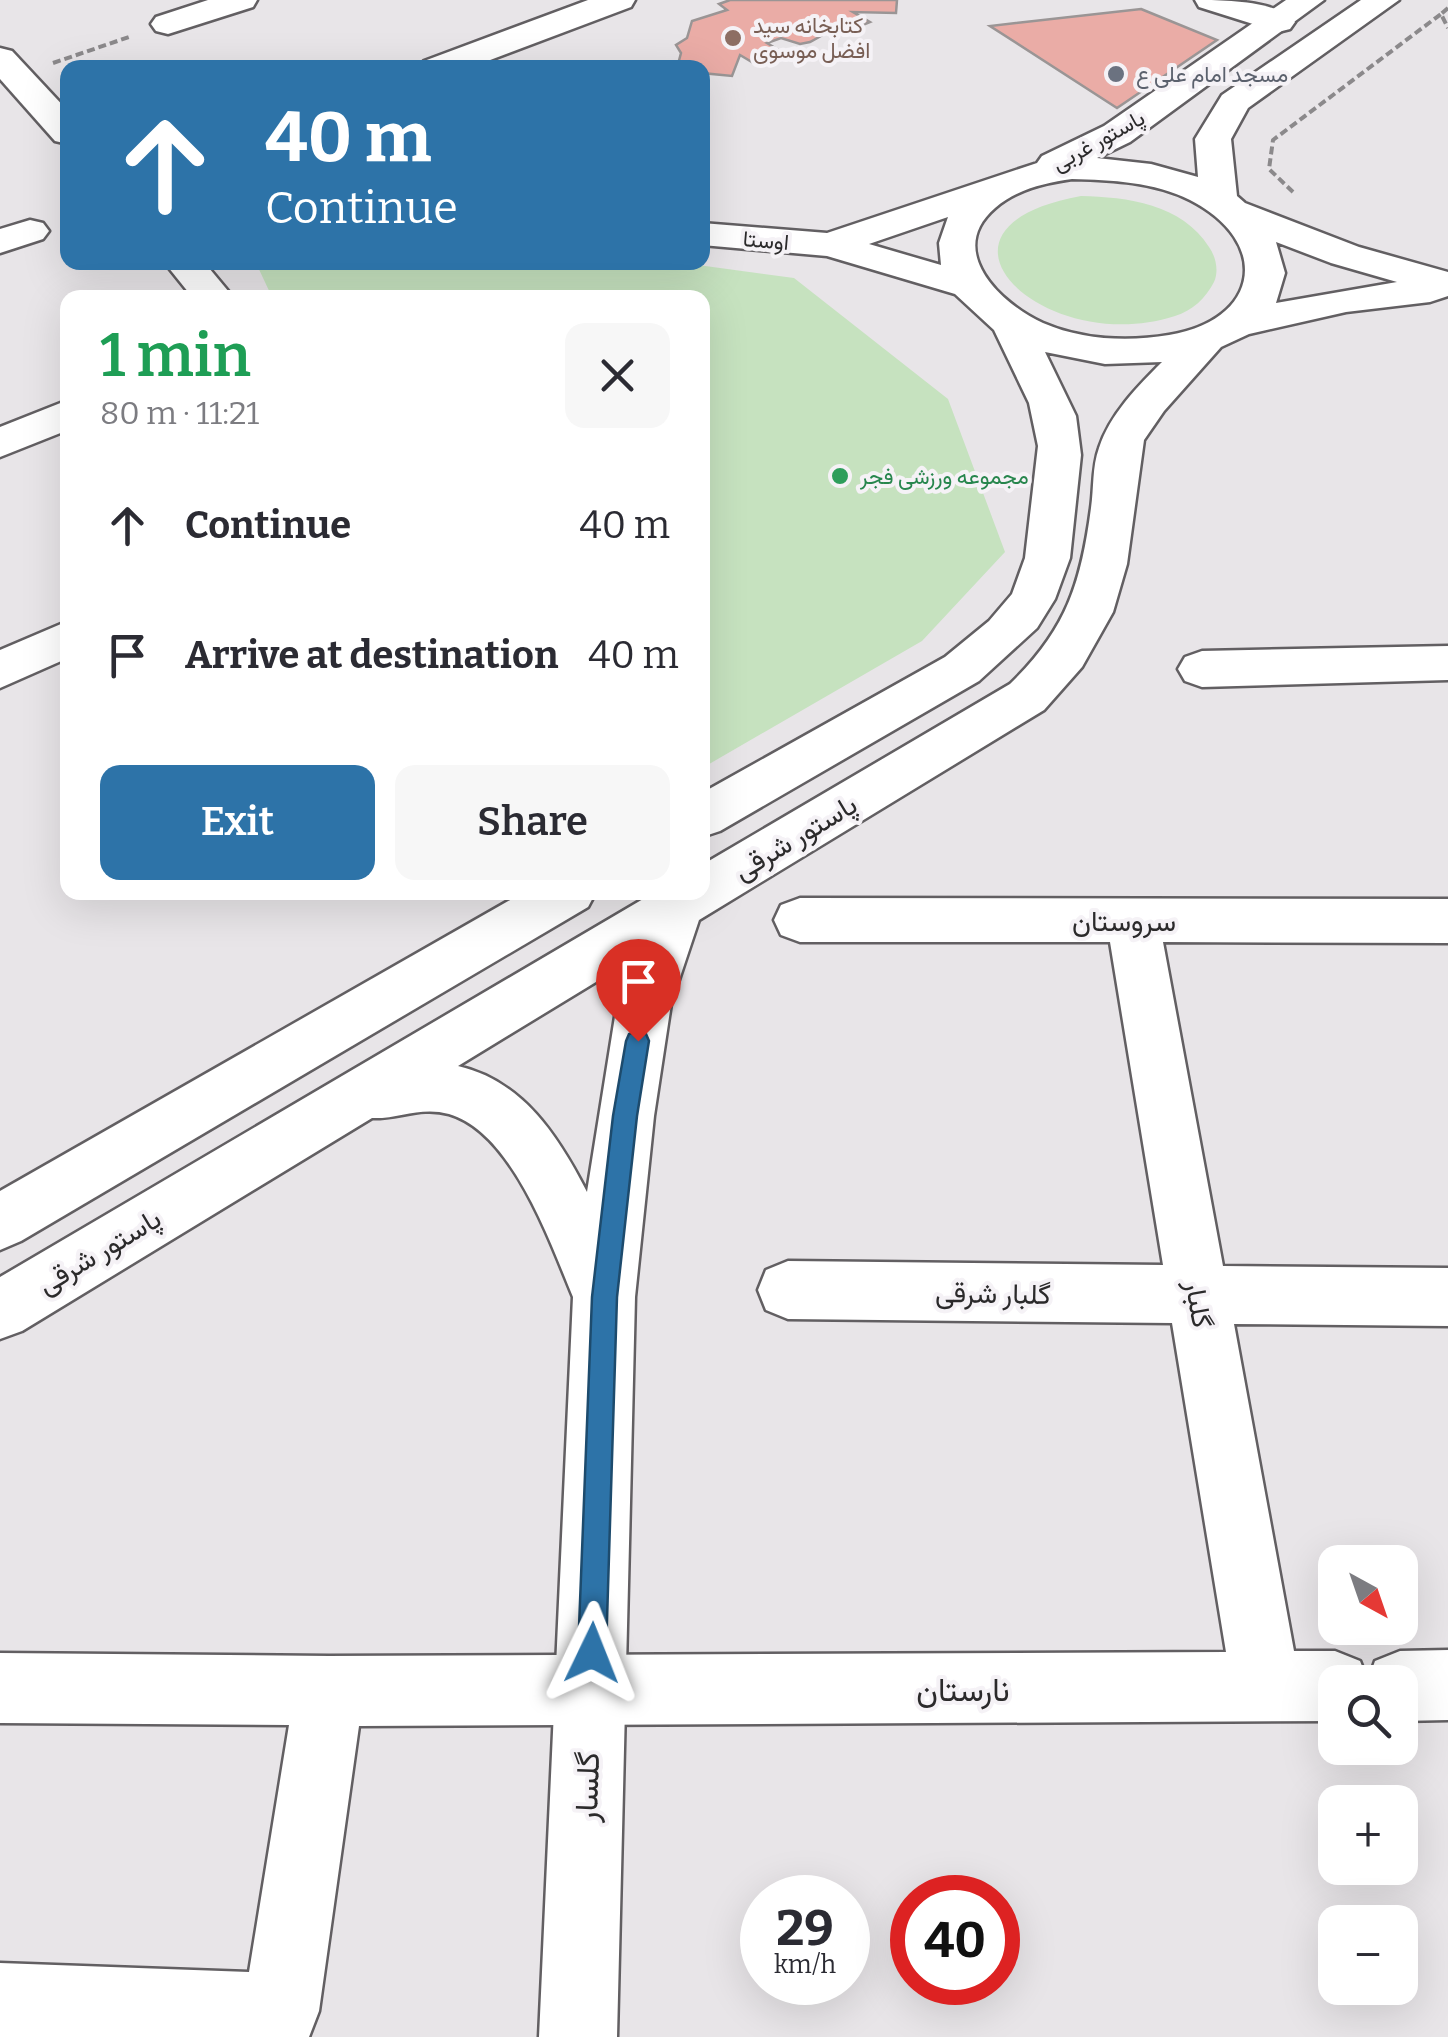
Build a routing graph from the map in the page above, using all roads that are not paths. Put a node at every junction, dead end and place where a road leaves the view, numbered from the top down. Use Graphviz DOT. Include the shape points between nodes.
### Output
graph roads {
  1 [pos="241,0"];
  2 [pos="618,0"];
  3 [pos="1212,0"];
  4 [pos="1308,0"];
  5 [pos="1383,0"];
  6 [pos="1278,22"];
  7 [pos="168,24"];
  8 [pos="457,60"];
  9 [pos="8,66"];
  10 [pos="60,124"];
  11 [pos="1034,174"];
  12 [pos="998,188"];
  13 [pos="1226,206"];
  14 [pos="710,235"];
  15 [pos="830,245"];
  16 [pos="191,270"];
  17 [pos="968,285"];
  18 [pos="1448,286"];
  19 [pos="208,290"];
  20 [pos="1010,322"];
  21 [pos="1221,332"];
  22 [pos="60,417"];
  23 [pos="0,442"];
  24 [pos="60,642"];
  25 [pos="1448,663"];
  26 [pos="1202,668"];
  27 [pos="0,670"];
  28 [pos="710,812"];
  29 [pos="710,888"];
  30 [pos="556,900"];
  31 [pos="689,900"];
  32 [pos="676,908"];
  33 [pos="800,920"];
  34 [pos="1133,921"];
  35 [pos="1448,921"];
  36 [pos="440,966"];
  37 [pos="470,1029"];
  38 [pos="334,1109"];
  39 [pos="526,1138"];
  40 [pos="0,1222"];
  41 [pos="788,1290"];
  42 [pos="1198,1295"];
  43 [pos="604,1297"];
  44 [pos="1448,1297"];
  45 [pos="0,1310"];
  46 [pos="1448,1685"];
  47 [pos="1318,1686"];
  48 [pos="1418,1686"];
  49 [pos="1266,1687"];
  50 [pos="0,1688"];
  51 [pos="328,1691"];
  52 [pos="590,1693"];
  53 [pos="0,2000"];
  54 [pos="578,2037"];
  1 -- 7 [label="main road"];
  2 -- 8 [label="main road"];
  3 -- 6 [label="main road"];
  4 -- 6 [label="main road, پاستور غربی"];
  5 -- 13 [label="main road" via="1234,102 1214,139"];
  6 -- 11 [label="main road, پاستور غربی" via="1117,134"];
  9 -- 10 [label="main road"];
  11 -- 12 [label="main road"];
  11 -- 13 [label="main road" via="1110,168 1168,180"];
  12 -- 15 [label="main road"];
  12 -- 17 [label="main road" via="972,207 958,231 956,258"];
  13 -- 18 [label="main road" via="1345,255"];
  13 -- 21 [label="main road" via="1253,233 1266,281 1256,304"];
  14 -- 15 [label="main road, اوستا"];
  15 -- 17 [label="main road"];
  16 -- 19 [label="main road"];
  17 -- 20 [label="main road"];
  18 -- 21 [label="main road" via="1346,300"];
  20 -- 21 [label="main road" via="1107,352 1159,351"];
  20 -- 28 [label="main road" via="1058,424 1050,556 1026,611 1003,640 962,668"];
  21 -- 29 [label="main road, پاستور شرقی" via="1123,440 1103,574 1078,641 1054,672 1027,697"];
  22 -- 23 [label="main road"];
  24 -- 27 [label="main road"];
  25 -- 26 [label="main road"];
  30 -- 36 [label="main road"];
  31 -- 32 [label="main road, پاستور شرقی"];
  32 -- 37 [label="main road, پاستور شرقی"];
  32 -- 43 [label="main road, گلسار" via="644,1004"];
  33 -- 34 [label="main road, سروستان"];
  34 -- 35 [label="main road, سروستان"];
  34 -- 42 [label="main road, گلبار"];
  36 -- 37 [label="main road"];
  36 -- 40 [label="main road"];
  37 -- 38 [label="main road, پاستور شرقی"];
  37 -- 39 [label="main road"];
  38 -- 39 [label="main road" via="408,1083 458,1088"];
  38 -- 45 [label="main road, پاستور شرقی"];
  39 -- 43 [label="main road"];
  41 -- 42 [label="main road, گلبار شرقی"];
  42 -- 44 [label="main road, گلبار شرقی"];
  42 -- 49 [label="main road, گلبار"];
  43 -- 52 [label="main road, گلسار"];
  46 -- 48 [label="main road"];
  47 -- 49 [label="main road, نارستان"];
  49 -- 52 [label="main road, نارستان"];
  50 -- 51 [label="main road, نارستان"];
  51 -- 52 [label="main road, نارستان"];
  51 -- 53 [label="main road" via="281,2011"];
  52 -- 54 [label="main road, گلسار"];
}
